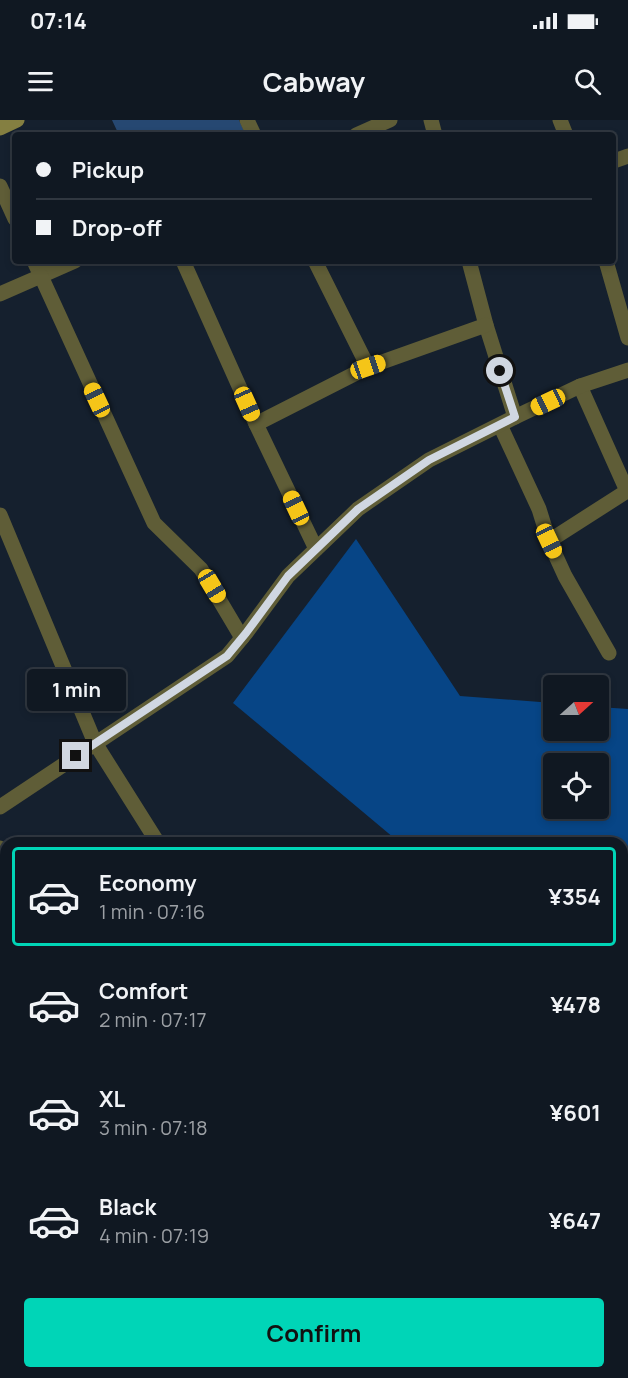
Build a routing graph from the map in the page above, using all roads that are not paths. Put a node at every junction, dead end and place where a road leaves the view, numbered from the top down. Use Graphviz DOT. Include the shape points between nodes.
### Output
graph roads {
  1 [pos="17,120"];
  2 [pos="390,120"];
  3 [pos="0,128"];
  4 [pos="363,132"];
  5 [pos="0,186"];
  6 [pos="12,212"];
  7 [pos="35,264"];
  8 [pos="68,264"];
  9 [pos="184,264"];
  10 [pos="316,264"];
  11 [pos="470,264"];
  12 [pos="607,264"];
  13 [pos="41,276"];
  14 [pos="0,294"];
  15 [pos="486,325"];
  16 [pos="628,338"];
  17 [pos="368,367"];
  18 [pos="628,370"];
  19 [pos="580,386"];
  20 [pos="515,417"];
  21 [pos="256,424"];
  22 [pos="500,424"];
  23 [pos="0,516"];
  24 [pos="549,541"];
  25 [pos="316,549"];
  26 [pos="242,638"];
  27 [pos="609,653"];
  28 [pos="95,743"];
  29 [pos="0,807"];
  30 [pos="154,837"];
  1 -- 3 [label="street"];
  2 -- 4 [label="street"];
  5 -- 6 [label="street"];
  7 -- 13 [label="street"];
  8 -- 13 [label="street"];
  9 -- 21 [label="street"];
  10 -- 17 [label="street"];
  11 -- 15 [label="street"];
  12 -- 16 [label="street"];
  13 -- 14 [label="street"];
  13 -- 26 [label="street" via="154,523 201,569"];
  15 -- 17 [label="street"];
  15 -- 20 [label="street"];
  17 -- 21 [label="street"];
  18 -- 19 [label="street"];
  19 -- 20 [label="street"];
  19 -- 24 [label="street" via="627,491"];
  20 -- 22 [label="street"];
  21 -- 25 [label="street"];
  22 -- 24 [label="street" via="539,509"];
  22 -- 25 [label="street" via="400,479 358,509"];
  23 -- 28 [label="street"];
  24 -- 27 [label="street"];
  25 -- 26 [label="street" via="288,576"];
  26 -- 28 [label="street" via="227,656"];
  28 -- 29 [label="street"];
  28 -- 30 [label="street"];
}
